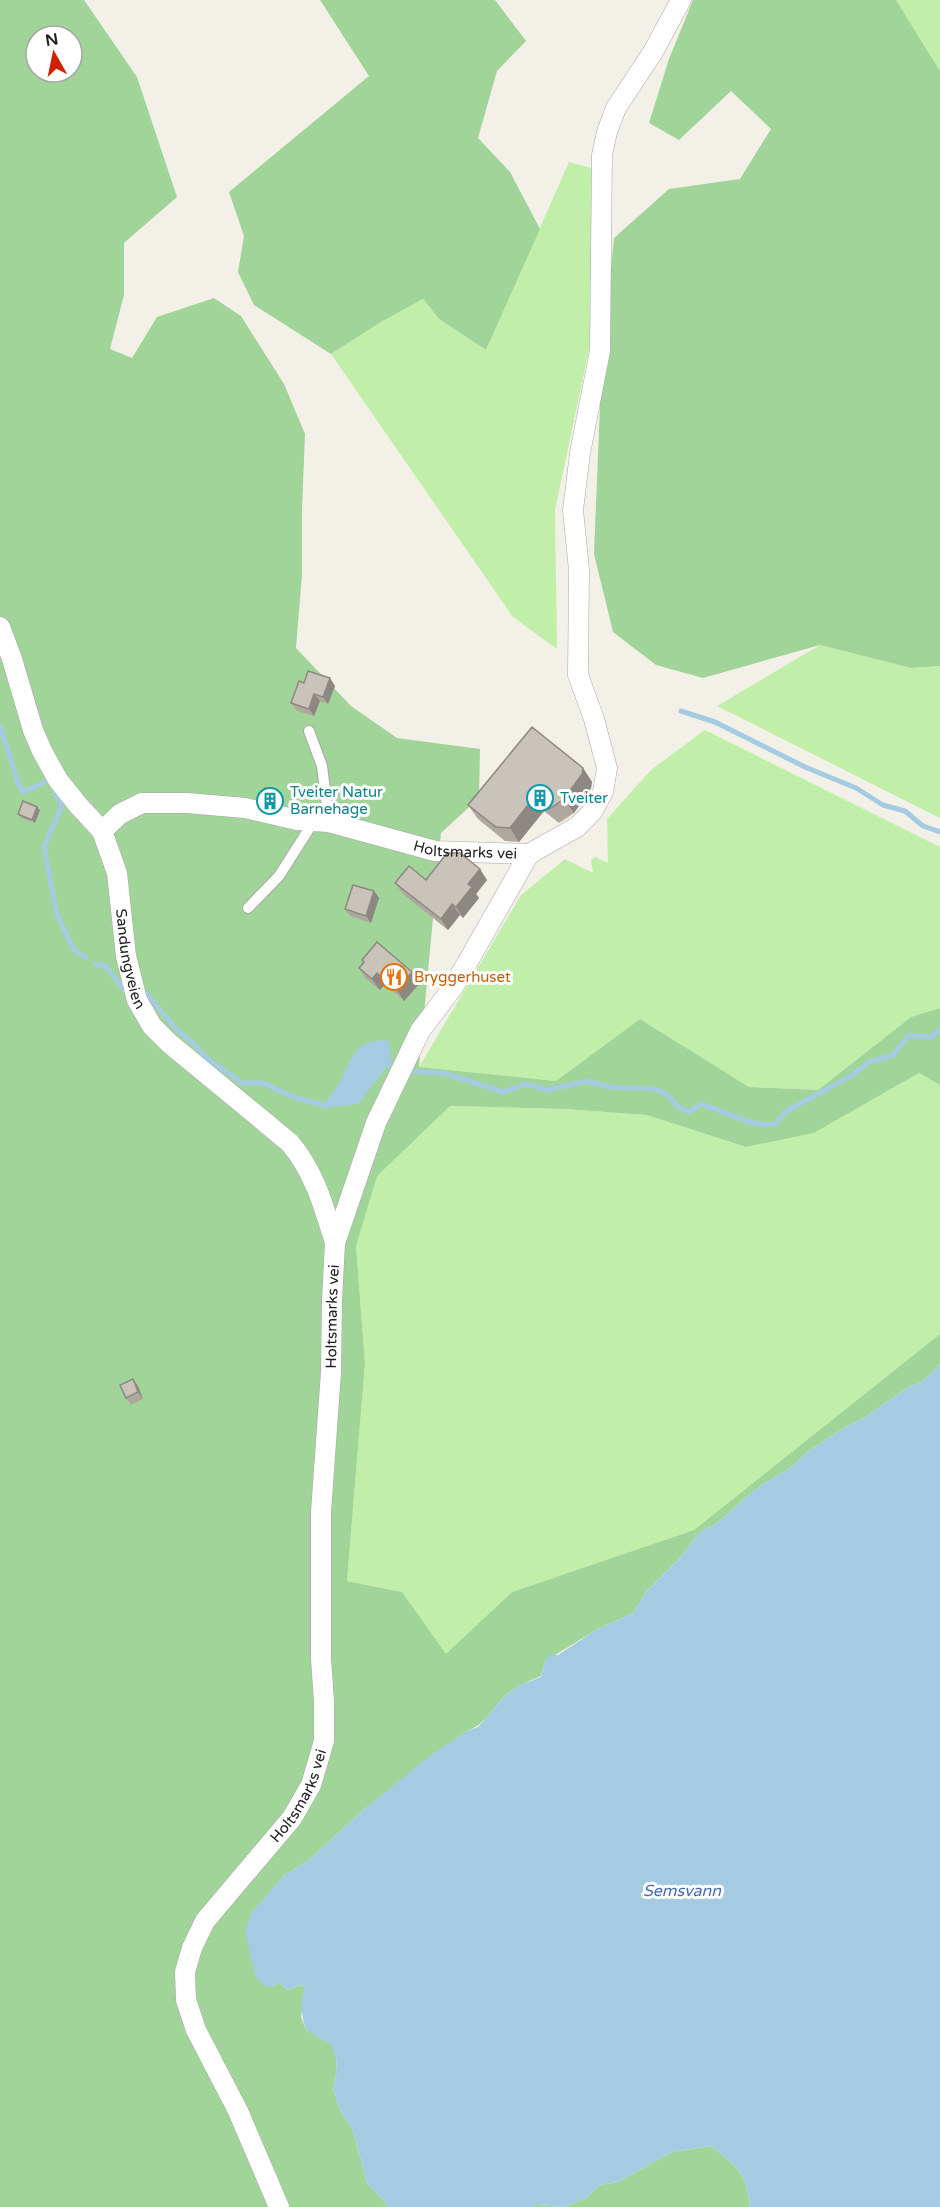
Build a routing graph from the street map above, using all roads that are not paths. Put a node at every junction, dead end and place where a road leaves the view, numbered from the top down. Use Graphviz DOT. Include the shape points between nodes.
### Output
graph roads {
  1 [pos="681,0"];
  2 [pos="0,627"];
  3 [pos="309,730"];
  4 [pos="322,822"];
  5 [pos="102,831"];
  6 [pos="529,854"];
  7 [pos="248,908"];
  8 [pos="335,1243"];
  9 [pos="279,2207"];
  1 -- 6 [label="street" via="616,108 602,155 600,351 573,510 579,570 578,675 607,768 603,792 592,812 577,827"];
  2 -- 5 [label="street, Sandungveien" via="42,751 58,780"];
  3 -- 4 [label="lane" via="322,766"];
  4 -- 5 [label="street, Holtsmarks vei" via="244,808 142,803 120,814"];
  4 -- 6 [label="street, Holtsmarks vei" via="435,850"];
  4 -- 7 [label="lane"];
  5 -- 8 [label="street, Sandungveien" via="117,873 126,956 137,1000 152,1026 169,1043 290,1143 313,1177"];
  6 -- 8 [label="street, Holtsmarks vei" via="454,986 420,1030 376,1123"];
  8 -- 9 [label="street, Holtsmarks vei" via="321,1523 324,1742 311,1785 292,1818 205,1922 185,1972 186,2000 196,2030 238,2110"];
}
